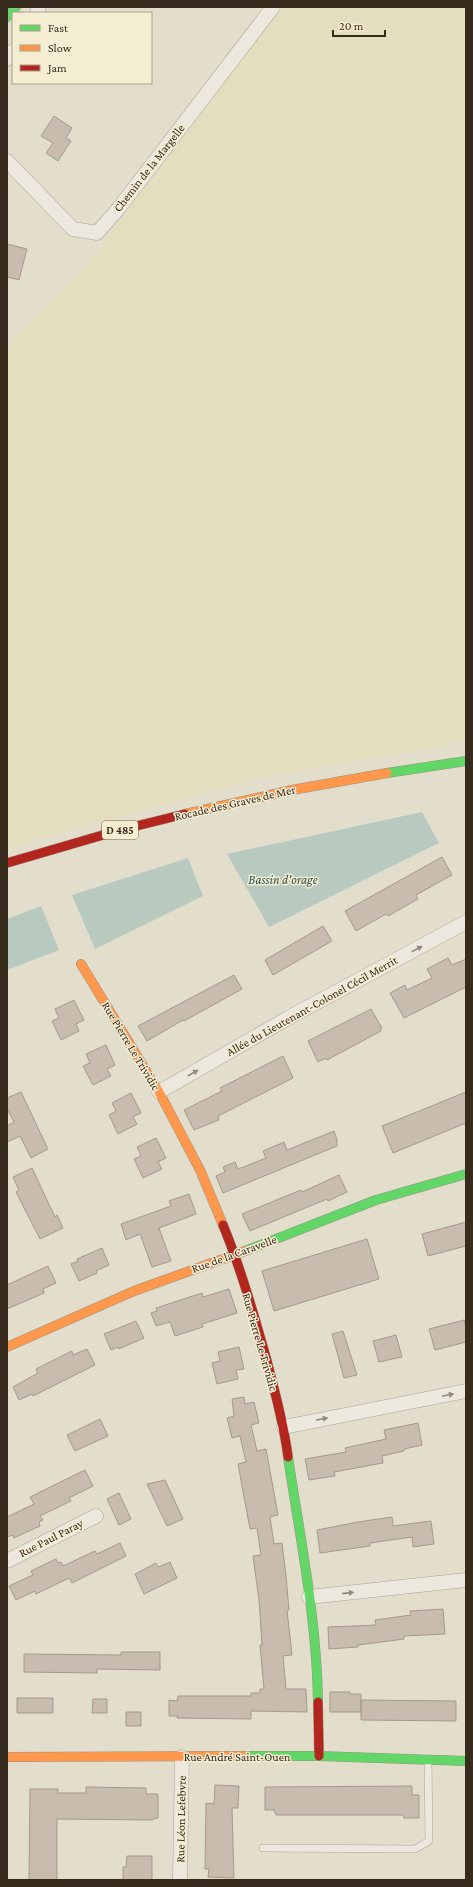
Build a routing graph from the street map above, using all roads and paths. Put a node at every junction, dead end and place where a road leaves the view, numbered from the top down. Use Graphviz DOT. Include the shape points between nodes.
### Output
graph roads {
  1 [pos="16,7"];
  2 [pos="273,7"];
  3 [pos="7,17"];
  4 [pos="7,160"];
  5 [pos="466,761"];
  6 [pos="7,863"];
  7 [pos="466,922"];
  8 [pos="81,964"];
  9 [pos="159,1092"];
  10 [pos="466,1174"];
  11 [pos="235,1255"];
  12 [pos="7,1347"];
  13 [pos="466,1392"];
  14 [pos="284,1427"];
  15 [pos="96,1516"];
  16 [pos="7,1561"];
  17 [pos="466,1580"];
  18 [pos="309,1597"];
  19 [pos="319,1756"];
  20 [pos="7,1757"];
  21 [pos="182,1757"];
  22 [pos="428,1760"];
  23 [pos="466,1761"];
  24 [pos="263,1848"];
  25 [pos="180,1880"];
  1 -- 3 [label="street"];
  2 -- 4 [label="street, Chemin de la Margelle" via="97,233 73,229"];
  5 -- 6 [label="street, Rocade des Graves de Mer / D 485" via="381,772 235,802 84,839"];
  9 -- 7 [label="street, Allée du Lieutenant-Colonel Cécil Merrit, one-way" via="288,1018"];
  8 -- 9 [label="street, Rue Pierre Le Trividic"];
  9 -- 11 [label="street, Rue Pierre Le Trividic" via="200,1170"];
  10 -- 11 [label="street, Rue de la Caravelle" via="376,1200"];
  11 -- 12 [label="street, Rue de la Caravelle" via="134,1291"];
  11 -- 14 [label="street, Rue Pierre Le Trividic"];
  14 -- 13 [label="street, one-way"];
  14 -- 18 [label="street, Rue Pierre Le Trividic"];
  15 -- 16 [label="street, Rue Paul Paray"];
  18 -- 17 [label="street, one-way"];
  18 -- 19 [label="street, Rue Pierre Le Trividic" via="318,1674"];
  19 -- 21 [label="street, Rue André Saint-Ouen"];
  19 -- 22 [label="street, Rue André Saint-Ouen"];
  20 -- 21 [label="street, Rue André Saint-Ouen"];
  21 -- 25 [label="street, Rue Léon Lefebvre"];
  22 -- 23 [label="street, Rue André Saint-Ouen"];
  22 -- 24 [label="lane" via="429,1841 415,1849"];
}
